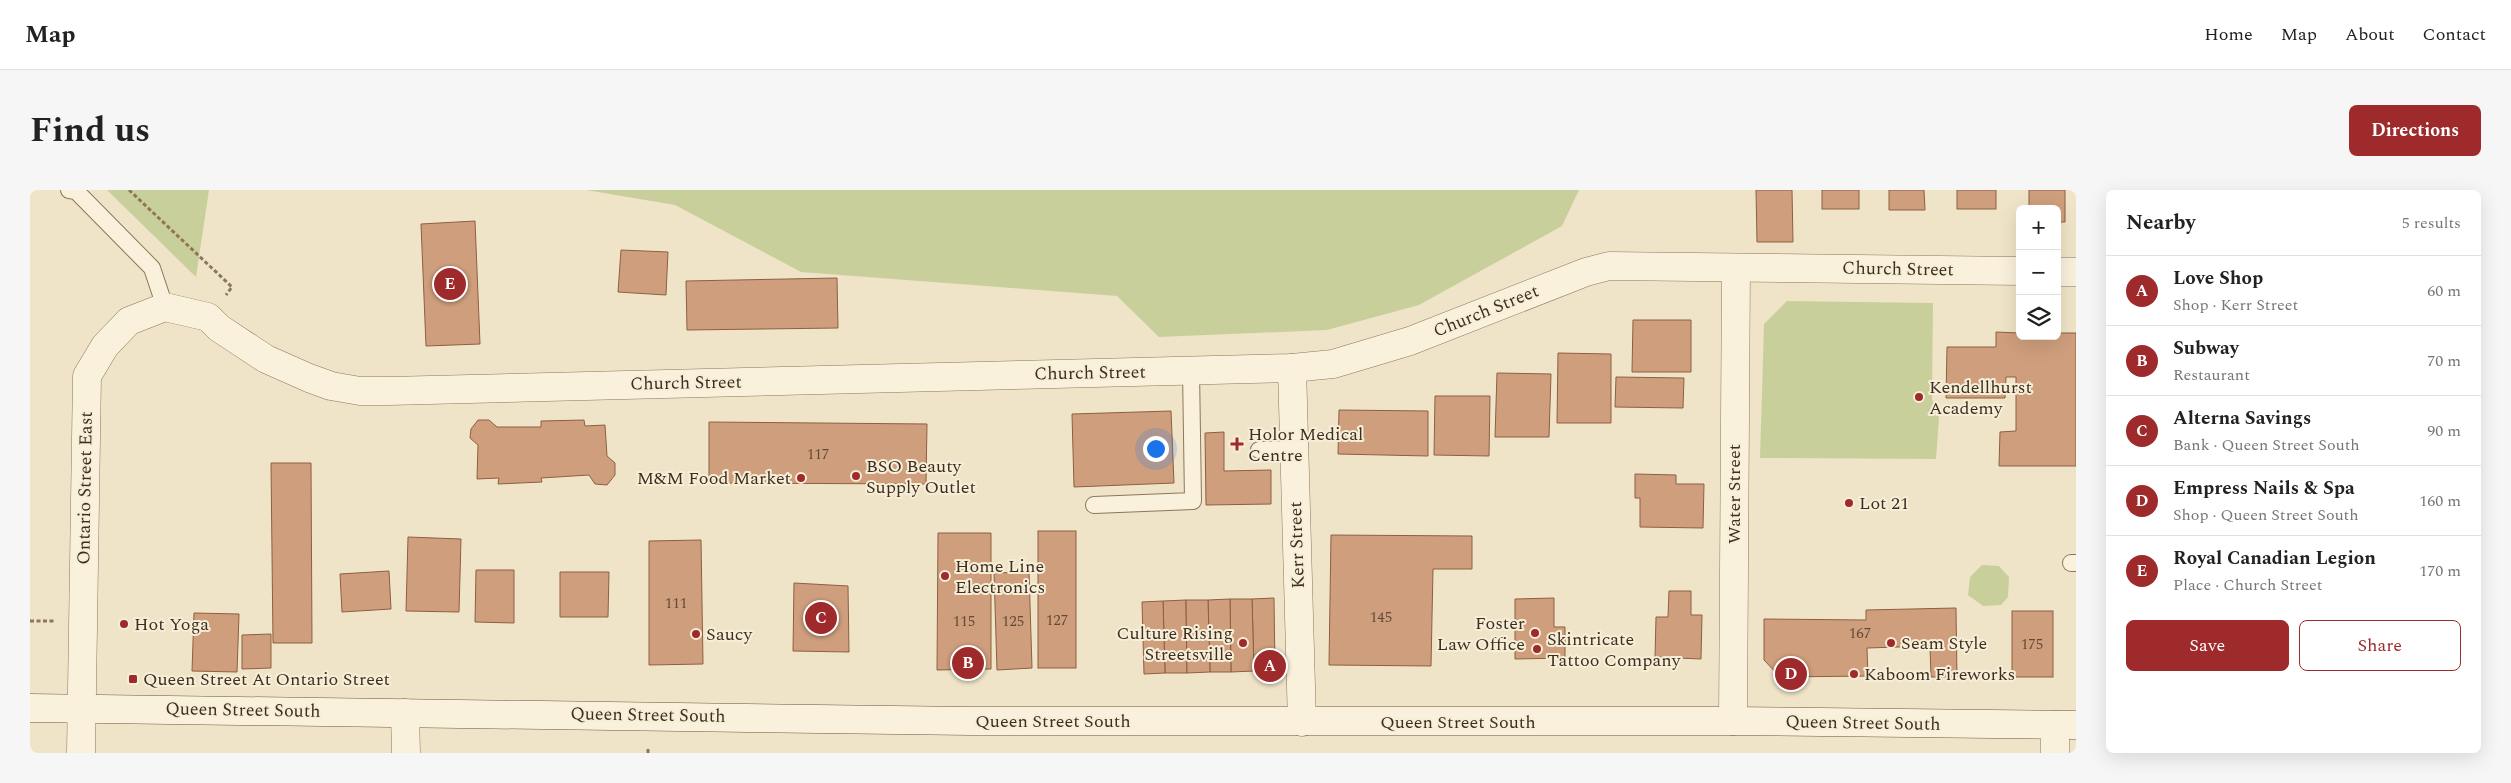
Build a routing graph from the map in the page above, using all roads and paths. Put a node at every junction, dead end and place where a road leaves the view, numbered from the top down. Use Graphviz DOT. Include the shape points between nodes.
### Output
graph roads {
  1 [pos="69,190"];
  2 [pos="129,190"];
  3 [pos="1736,268"];
  4 [pos="2016,271"];
  5 [pos="2061,272"];
  6 [pos="2076,272"];
  7 [pos="165,307"];
  8 [pos="208,317"];
  9 [pos="1292,368"];
  10 [pos="1191,370"];
  11 [pos="1294,449"];
  12 [pos="1259,450"];
  13 [pos="1094,505"];
  14 [pos="30,708"];
  15 [pos="81,708"];
  16 [pos="404,713"];
  17 [pos="1733,721"];
  18 [pos="1302,722"];
  19 [pos="2065,725"];
  20 [pos="81,753"];
  21 [pos="406,753"];
  22 [pos="2055,753"];
  1 -- 7 [label="lane" via="76,191 152,268"];
  2 -- 8 [label="path" via="232,287"];
  3 -- 4 [label="street, Church Street"];
  3 -- 9 [label="street, Church Street" via="1609,266 1364,356 1333,364"];
  3 -- 17 [label="street, Water Street"];
  5 -- 6 [label="street"];
  7 -- 8 [label="street, Church Street"];
  7 -- 15 [label="street, Ontario Street East" via="129,320 105,346 88,376"];
  8 -- 10 [label="street, Church Street" via="266,359 316,381 360,391"];
  9 -- 10 [label="street, Church Street"];
  9 -- 11 [label="street, Kerr Street"];
  10 -- 13 [label="lane" via="1193,500"];
  11 -- 12 [label="lane"];
  11 -- 18 [label="street, Kerr Street"];
  14 -- 15 [label="street, Queen Street South"];
  15 -- 16 [label="street, Queen Street South"];
  15 -- 20 [label="street, Ontario Street East"];
  16 -- 18 [label="street, Queen Street South"];
  16 -- 21 [label="street"];
  17 -- 18 [label="street, Queen Street South"];
  17 -- 19 [label="street, Queen Street South"];
  19 -- 22 [label="street"];
}
